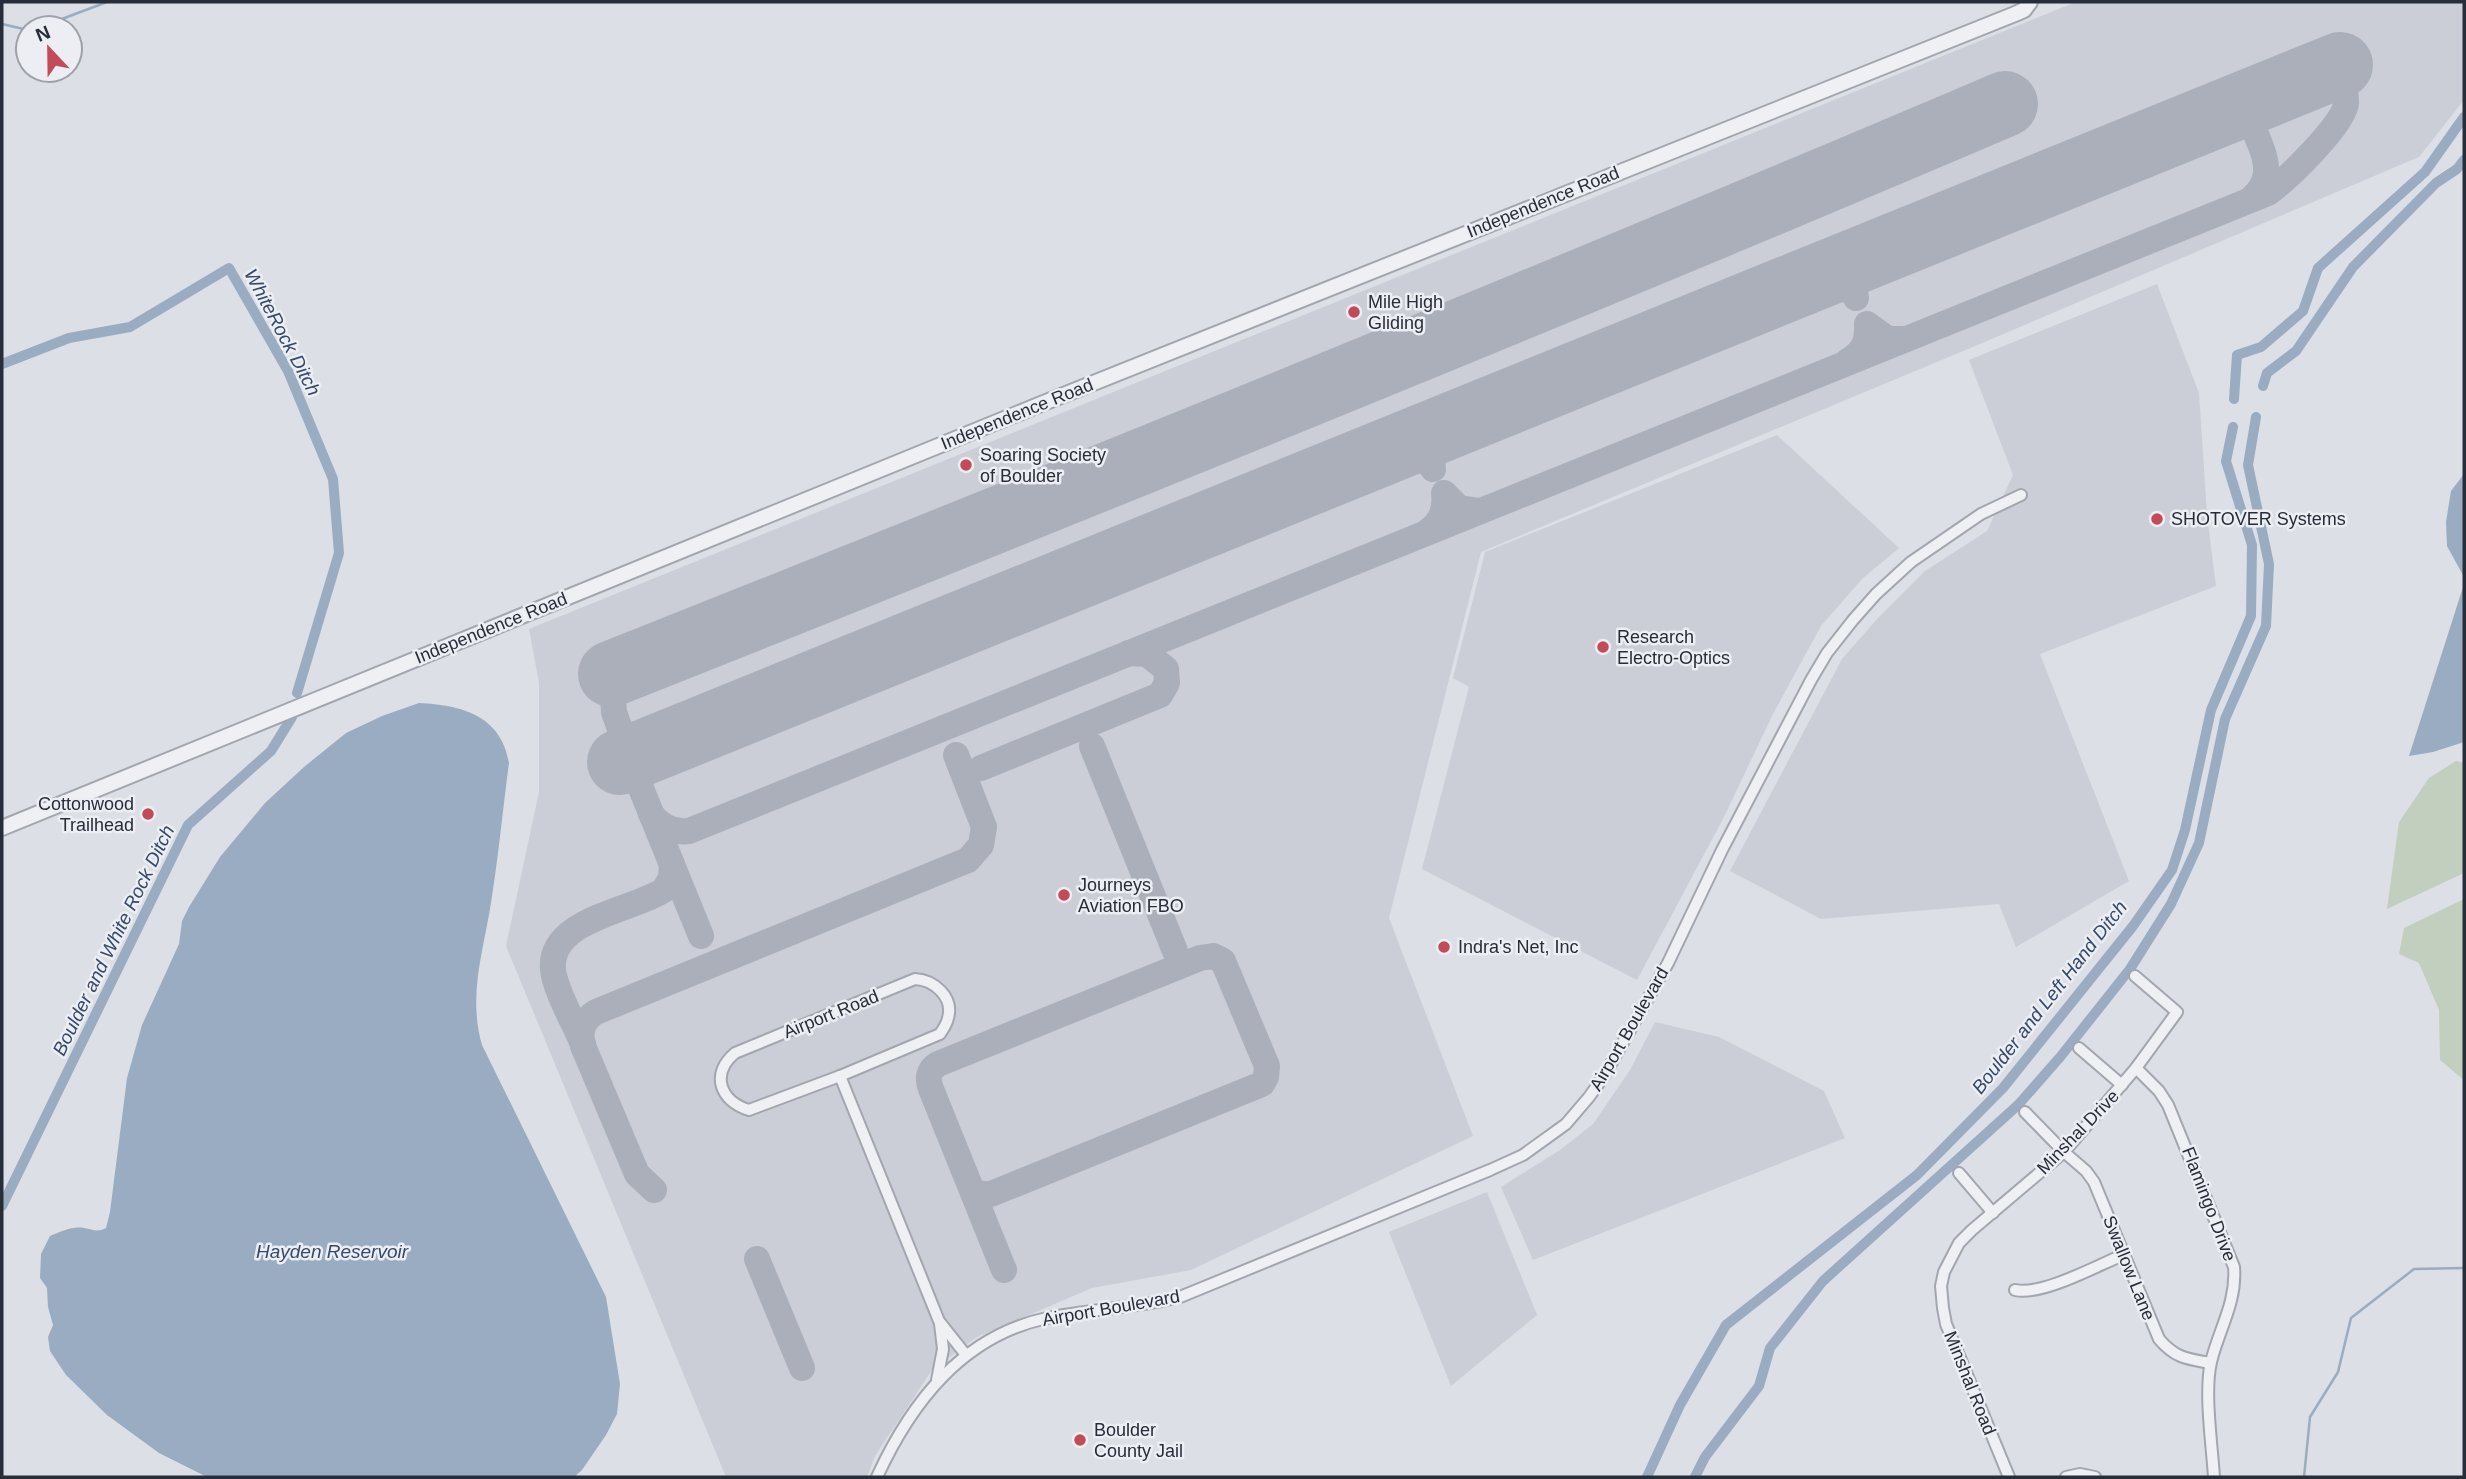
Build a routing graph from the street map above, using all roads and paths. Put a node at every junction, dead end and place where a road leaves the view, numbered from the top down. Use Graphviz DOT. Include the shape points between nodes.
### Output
graph roads {
  1 [pos="2031,2"];
  2 [pos="2021,495"];
  3 [pos="2,828"];
  4 [pos="2135,976"];
  5 [pos="2079,1048"];
  6 [pos="2136,1068"];
  7 [pos="840,1076"];
  8 [pos="2122,1085"];
  9 [pos="2025,1112"];
  10 [pos="2064,1152"];
  11 [pos="1959,1173"];
  12 [pos="1993,1213"];
  13 [pos="2123,1255"];
  14 [pos="1935,1286"];
  15 [pos="2015,1290"];
  16 [pos="939,1321"];
  17 [pos="966,1355"];
  18 [pos="2210,1363"];
  19 [pos="937,1380"];
  20 [pos="2098,1474"];
  21 [pos="877,1477"];
  22 [pos="2009,1477"];
  23 [pos="2066,1477"];
  24 [pos="2214,1477"];
  1 -- 3 [label="street, Independence Road" via="2015,14 1041,404"];
  2 -- 17 [label="street, Airport Boulevard" via="1981,514 1910,562 1876,594 1827,653 1722,850 1668,963 1604,1076 1566,1124 1523,1155 1225,1280 1150,1304 1044,1319"];
  4 -- 6 [label="street, Minshal Drive" via="2177,1012"];
  5 -- 8 [label="street"];
  6 -- 8 [label="street, Minshal Drive"];
  6 -- 18 [label="street, Flamingo Drive" via="2168,1105 2234,1266 2232,1303"];
  7 -- 7 [label="street, Airport Road" via="749,1110 734,1106 719,1080 721,1068 735,1054 915,979 938,986 949,1016 940,1034"];
  7 -- 16 [label="street"];
  8 -- 10 [label="street, Minshal Drive"];
  9 -- 10 [label="street, Swallow Lane"];
  10 -- 12 [label="street, Minshal Drive"];
  10 -- 13 [label="street, Swallow Lane" via="2094,1182"];
  11 -- 12 [label="street"];
  12 -- 14 [label="street, Minshal Drive" via="1959,1243"];
  13 -- 15 [label="street" via="2041,1289"];
  13 -- 18 [label="street, Swallow Lane" via="2167,1349 2182,1358"];
  14 -- 22 [label="street, Minshal Road"];
  16 -- 17 [label="street"];
  16 -- 19 [label="street" via="943,1349"];
  17 -- 19 [label="street"];
  18 -- 24 [label="street, Flamingo Drive"];
  19 -- 21 [label="street" via="909,1416"];
  20 -- 23 [label="street"];
}
